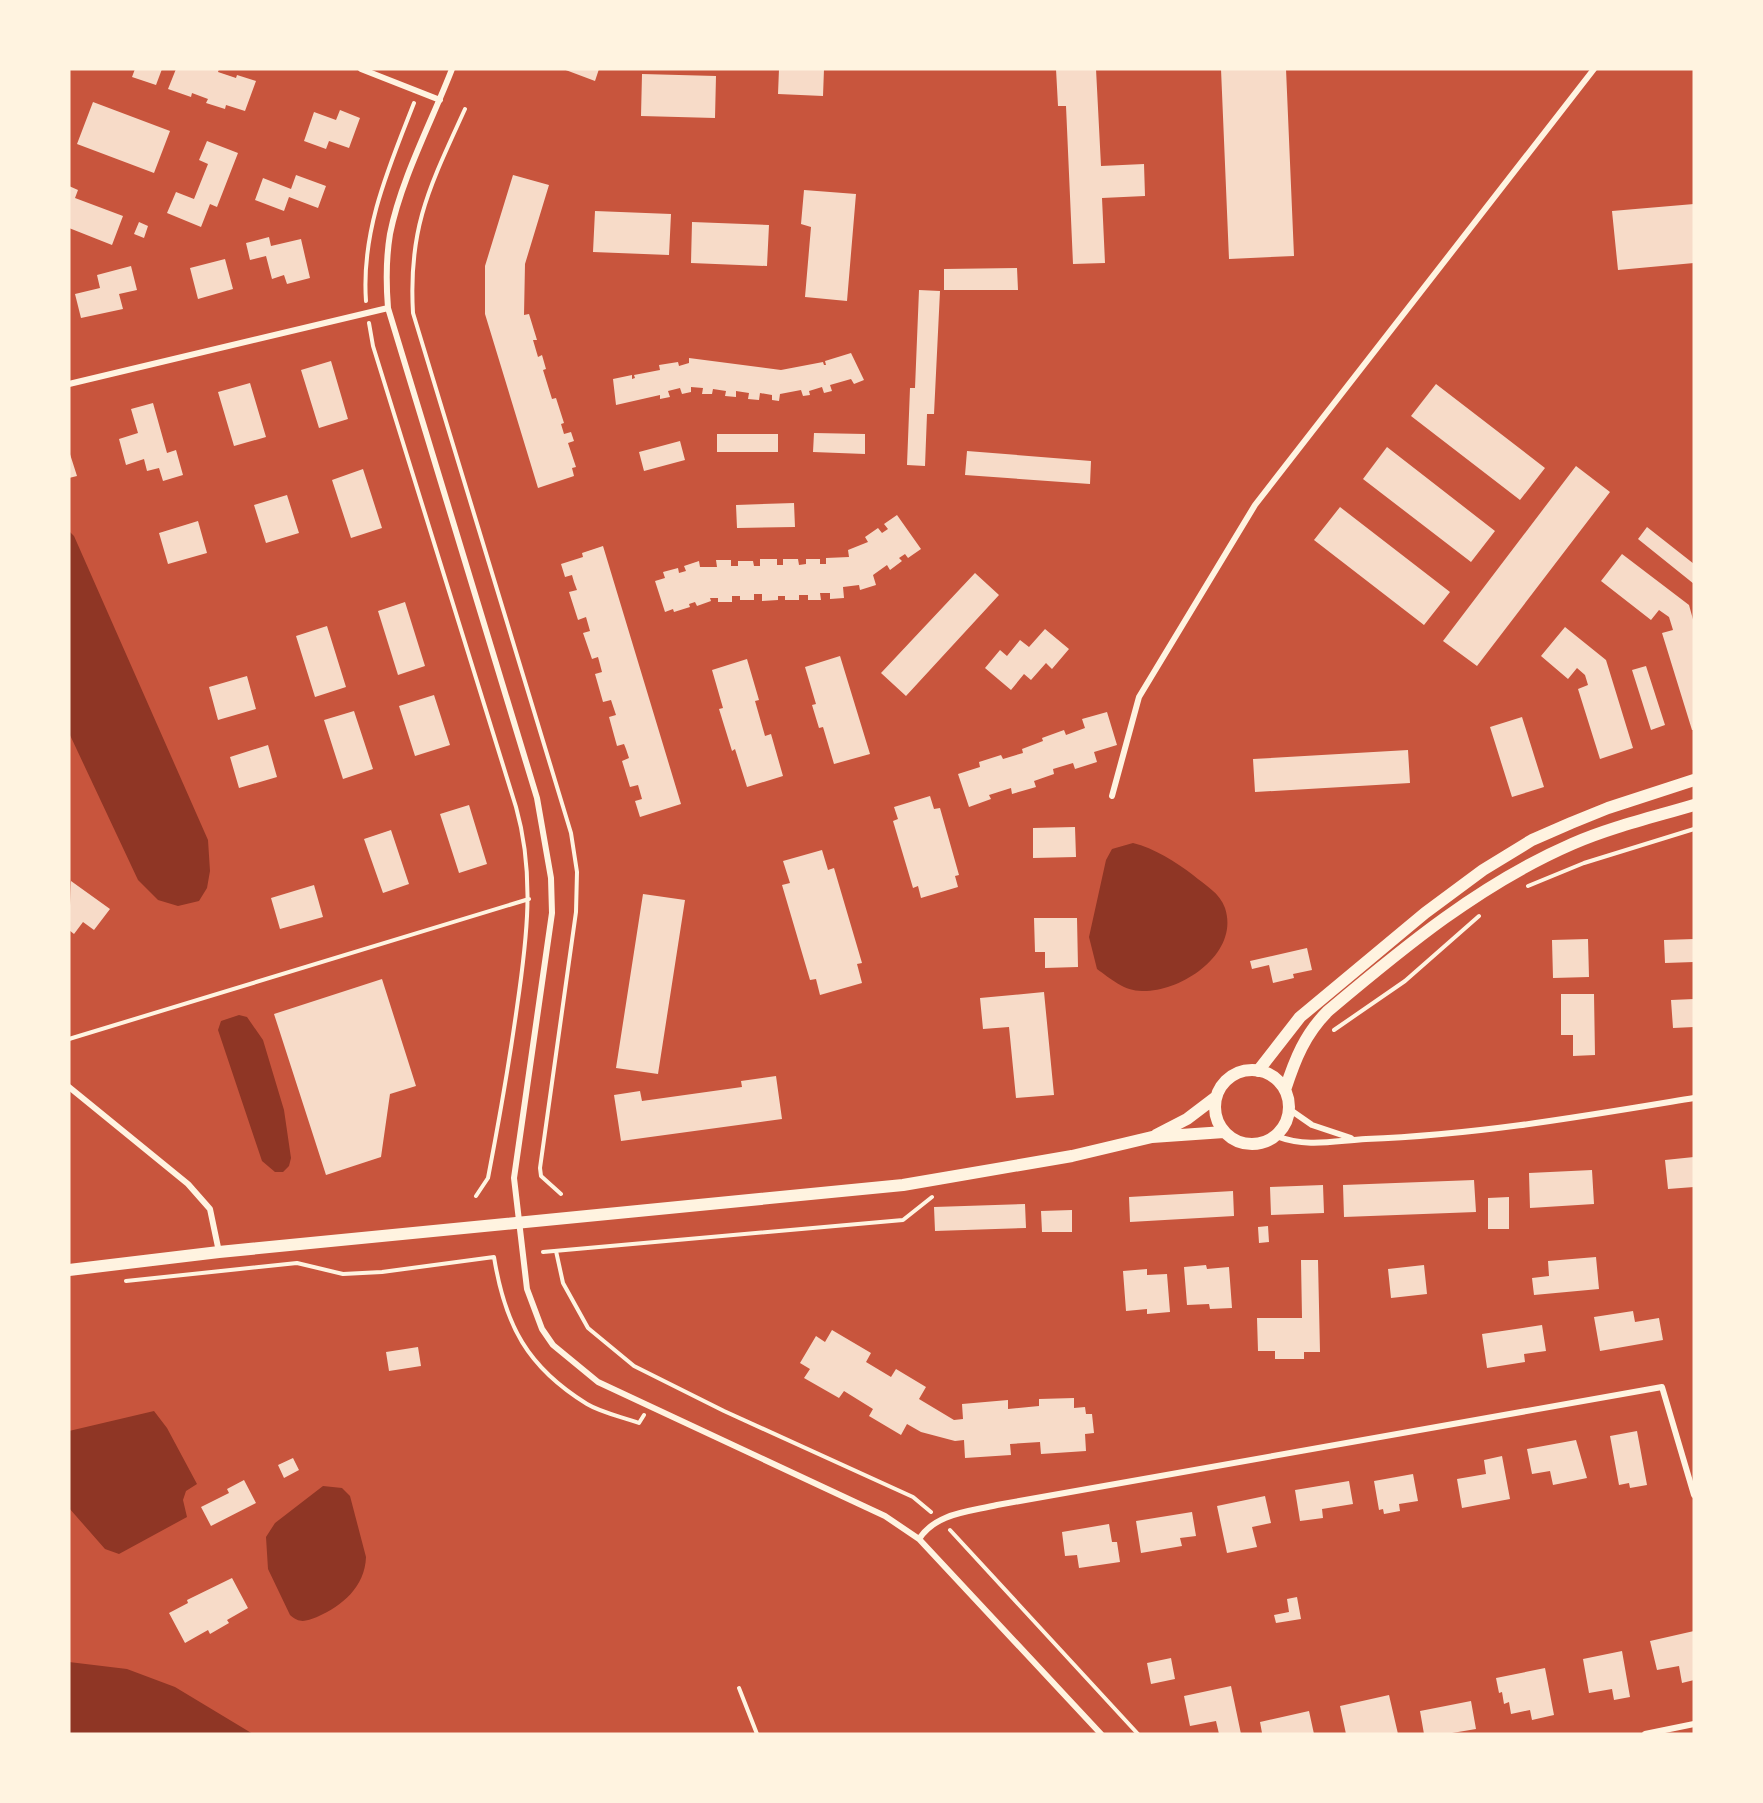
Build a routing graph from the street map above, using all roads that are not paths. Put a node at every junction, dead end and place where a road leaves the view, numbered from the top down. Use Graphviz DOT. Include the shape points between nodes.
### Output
graph roads {
  1 [pos="361,69"];
  2 [pos="452,69"];
  3 [pos="1594,69"];
  4 [pos="440,100"];
  5 [pos="388,308"];
  6 [pos="69,384"];
  7 [pos="1694,780"];
  8 [pos="1112,796"];
  9 [pos="1694,805"];
  10 [pos="1258,1071"];
  11 [pos="69,1087"];
  12 [pos="1285,1090"];
  13 [pos="1216,1097"];
  14 [pos="1694,1098"];
  15 [pos="1289,1109"];
  16 [pos="1224,1132"];
  17 [pos="1276,1136"];
  18 [pos="1152,1137"];
  19 [pos="1354,1140"];
  20 [pos="517,1223"];
  21 [pos="219,1252"];
  22 [pos="69,1270"];
  23 [pos="1694,1495"];
  24 [pos="919,1539"];
  25 [pos="1694,1724"];
  26 [pos="1101,1734"];
  27 [pos="1645,1734"];
  1 -- 4 [label="street"];
  2 -- 4 [label="street"];
  3 -- 8 [label="street" via="1255,505 1139,697"];
  4 -- 5 [label="street" via="390,234"];
  5 -- 6 [label="street"];
  5 -- 20 [label="street" via="537,798 546,840 552,913 514,1178"];
  7 -- 10 [label="main road" via="1571,823 1532,840 1483,870 1300,1017"];
  9 -- 12 [label="main road" via="1574,843 1455,909 1311,1028 1295,1058"];
  10 -- 12 [label="main road" via="1269,1074"];
  10 -- 13 [label="main road" via="1247,1070 1227,1080"];
  11 -- 21 [label="street" via="188,1185 210,1209"];
  12 -- 15 [label="main road"];
  13 -- 16 [label="main road" via="1217,1121"];
  13 -- 18 [label="main road" via="1187,1119"];
  14 -- 19 [label="street" via="1506,1128"];
  15 -- 17 [label="main road"];
  15 -- 19 [label="street" via="1312,1125"];
  16 -- 17 [label="main road" via="1243,1143 1254,1144"];
  16 -- 18 [label="main road"];
  17 -- 19 [label="street" via="1308,1144"];
  18 -- 20 [label="main road" via="1072,1156 903,1185"];
  20 -- 21 [label="main road"];
  20 -- 24 [label="street" via="526,1289 542,1329 574,1365 598,1382 885,1516"];
  21 -- 22 [label="main road"];
  23 -- 24 [label="street" via="1662,1387 997,1505 939,1518 926,1527"];
  24 -- 26 [label="street"];
  25 -- 27 [label="street"];
}
